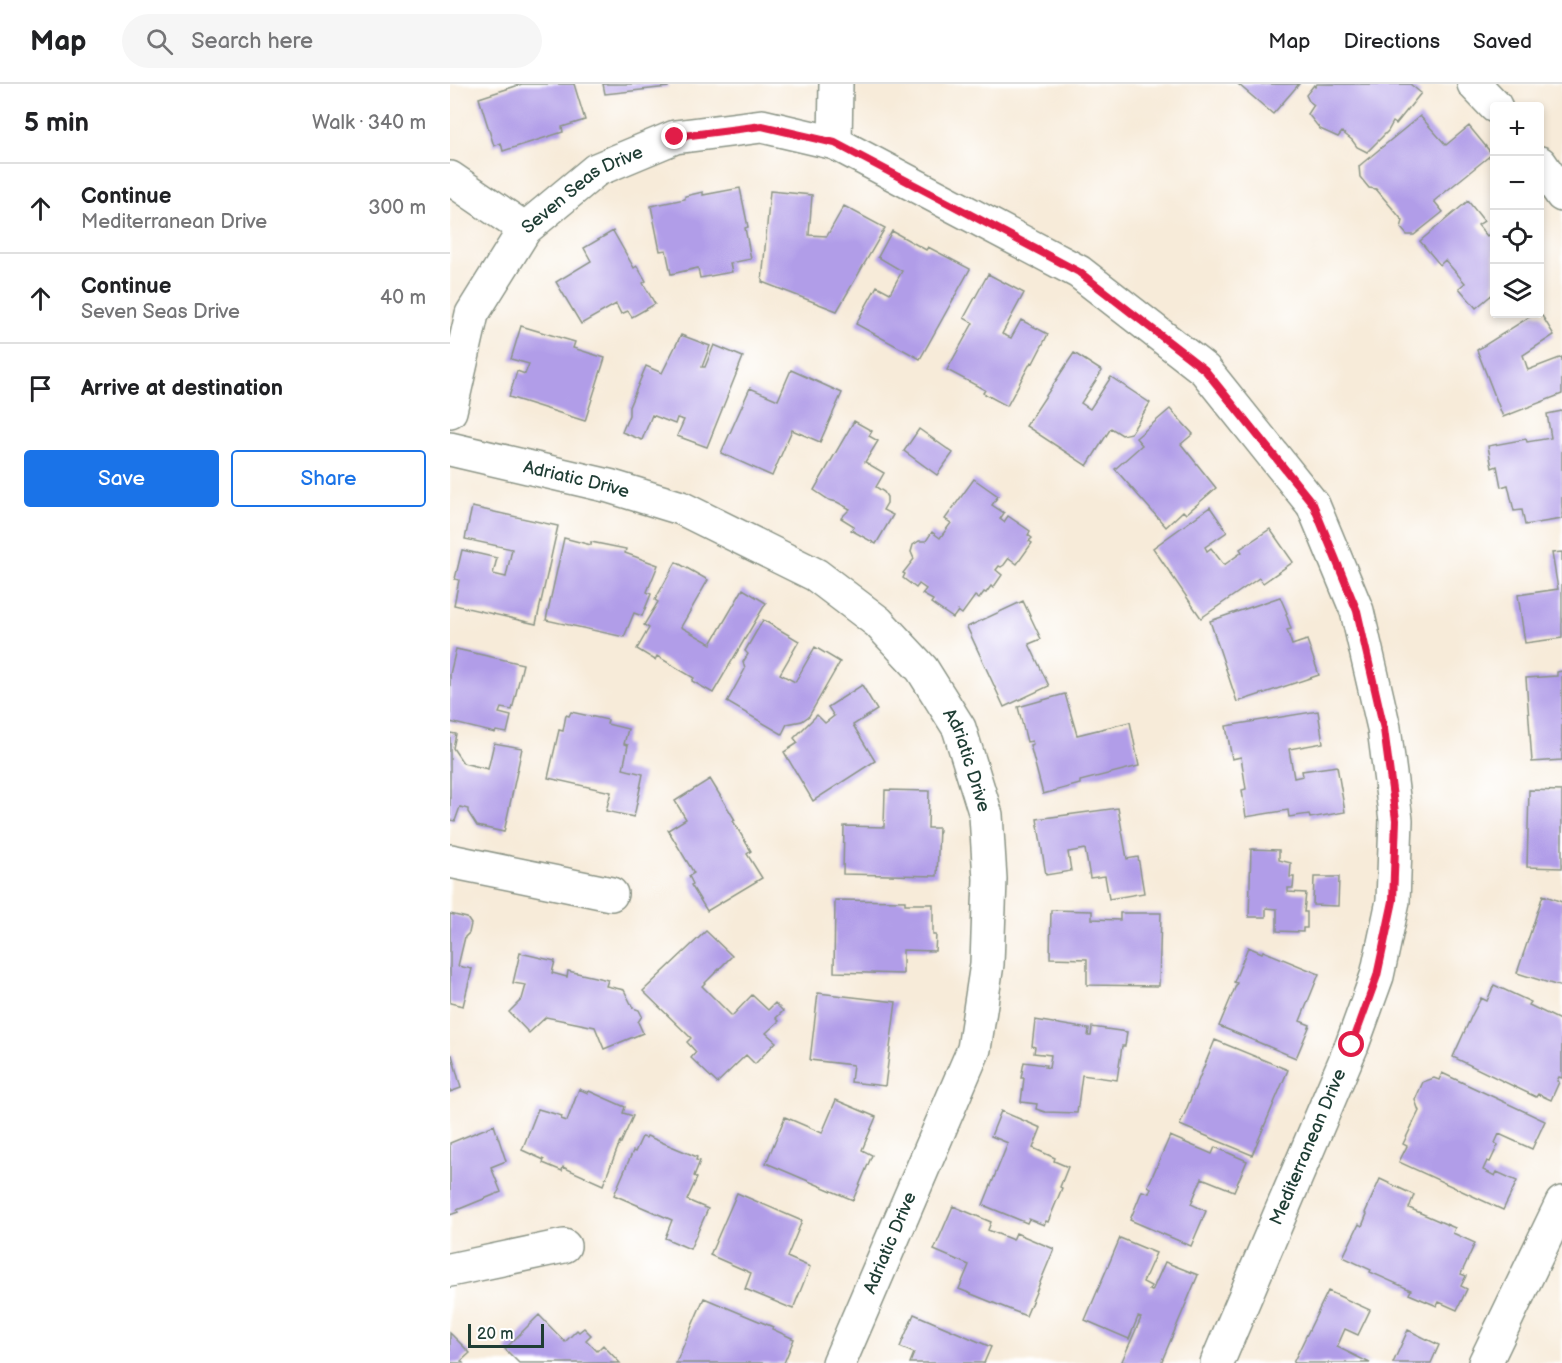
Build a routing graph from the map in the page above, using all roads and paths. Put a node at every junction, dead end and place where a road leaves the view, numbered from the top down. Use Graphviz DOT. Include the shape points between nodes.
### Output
graph roads {
  1 [pos="836,84"];
  2 [pos="1474,84"];
  3 [pos="1491,102"];
  4 [pos="835,143"];
  5 [pos="1544,170"];
  6 [pos="450,178"];
  7 [pos="1562,195"];
  8 [pos="525,229"];
  9 [pos="450,411"];
  10 [pos="450,449"];
  11 [pos="450,861"];
  12 [pos="611,894"];
  13 [pos="1562,1203"];
  14 [pos="564,1246"];
  15 [pos="450,1270"];
  16 [pos="839,1363"];
  17 [pos="1216,1363"];
  18 [pos="1485,1363"];
  1 -- 4 [label="street"];
  2 -- 3 [label="street"];
  4 -- 8 [label="street, Seven Seas Drive" via="762,126 675,137 596,170"];
  4 -- 17 [label="street, Mediterranean Drive" via="1079,272 1205,370 1313,504 1357,611 1384,729 1396,820 1393,901 1377,976 1355,1036"];
  5 -- 7 [label="street"];
  6 -- 8 [label="street"];
  8 -- 9 [label="street, Seven Seas Drive" via="472,314"];
  10 -- 16 [label="street, Adriatic Drive" via="681,507 816,575 878,622 922,669 959,729 986,815 990,879 987,964 974,1049"];
  11 -- 12 [label="street"];
  13 -- 18 [label="street"];
  14 -- 15 [label="street"];
}
